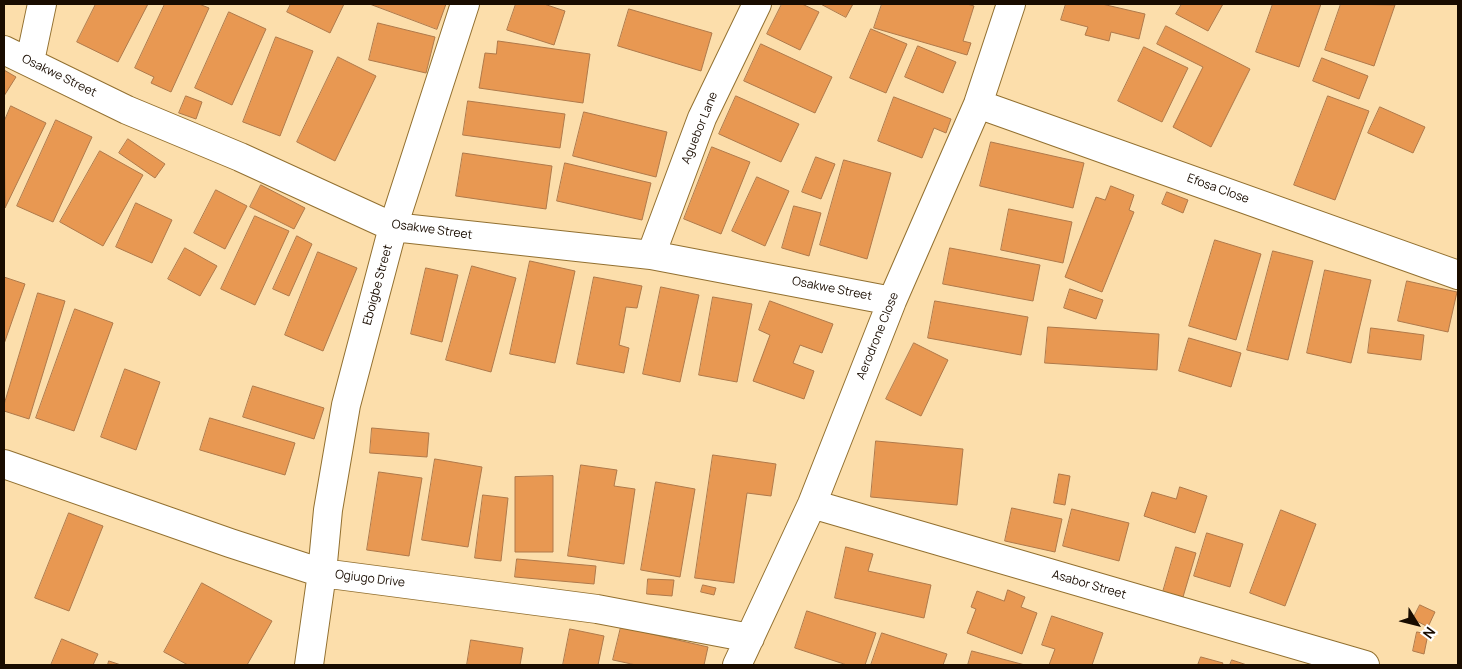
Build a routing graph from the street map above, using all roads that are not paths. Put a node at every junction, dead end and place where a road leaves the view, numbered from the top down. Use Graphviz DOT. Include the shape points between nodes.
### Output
graph roads {
  1 [pos="42,4"];
  2 [pos="465,4"];
  3 [pos="757,4"];
  4 [pos="1011,4"];
  5 [pos="4,50"];
  6 [pos="30,61"];
  7 [pos="978,104"];
  8 [pos="392,227"];
  9 [pos="651,255"];
  10 [pos="1458,275"];
  11 [pos="892,301"];
  12 [pos="4,464"];
  13 [pos="812,504"];
  14 [pos="322,573"];
  15 [pos="750,638"];
  16 [pos="309,665"];
  17 [pos="737,665"];
  18 [pos="1365,665"];
  1 -- 6 [label="street"];
  2 -- 8 [label="street, Eboigbe Street"];
  3 -- 9 [label="street, Aguebor Lane" via="702,118"];
  4 -- 7 [label="street, Aerodrone Close"];
  5 -- 6 [label="street, Osakwe Street"];
  6 -- 8 [label="street, Osakwe Street" via="127,110 240,156"];
  7 -- 10 [label="street, Efosa Close"];
  7 -- 11 [label="street, Aerodrone Close"];
  8 -- 9 [label="street, Osakwe Street"];
  8 -- 14 [label="street, Eboigbe Street" via="346,405 328,510"];
  9 -- 11 [label="street, Osakwe Street"];
  11 -- 13 [label="street, Aerodrone Close"];
  12 -- 14 [label="street, Ogiugo Drive"];
  13 -- 15 [label="street, Aerodrone Close"];
  13 -- 18 [label="street, Asabor Street"];
  14 -- 15 [label="street, Ogiugo Drive" via="597,609"];
  14 -- 16 [label="street, Eboigbe Street"];
  15 -- 17 [label="street, Aerodrone Close"];
}
